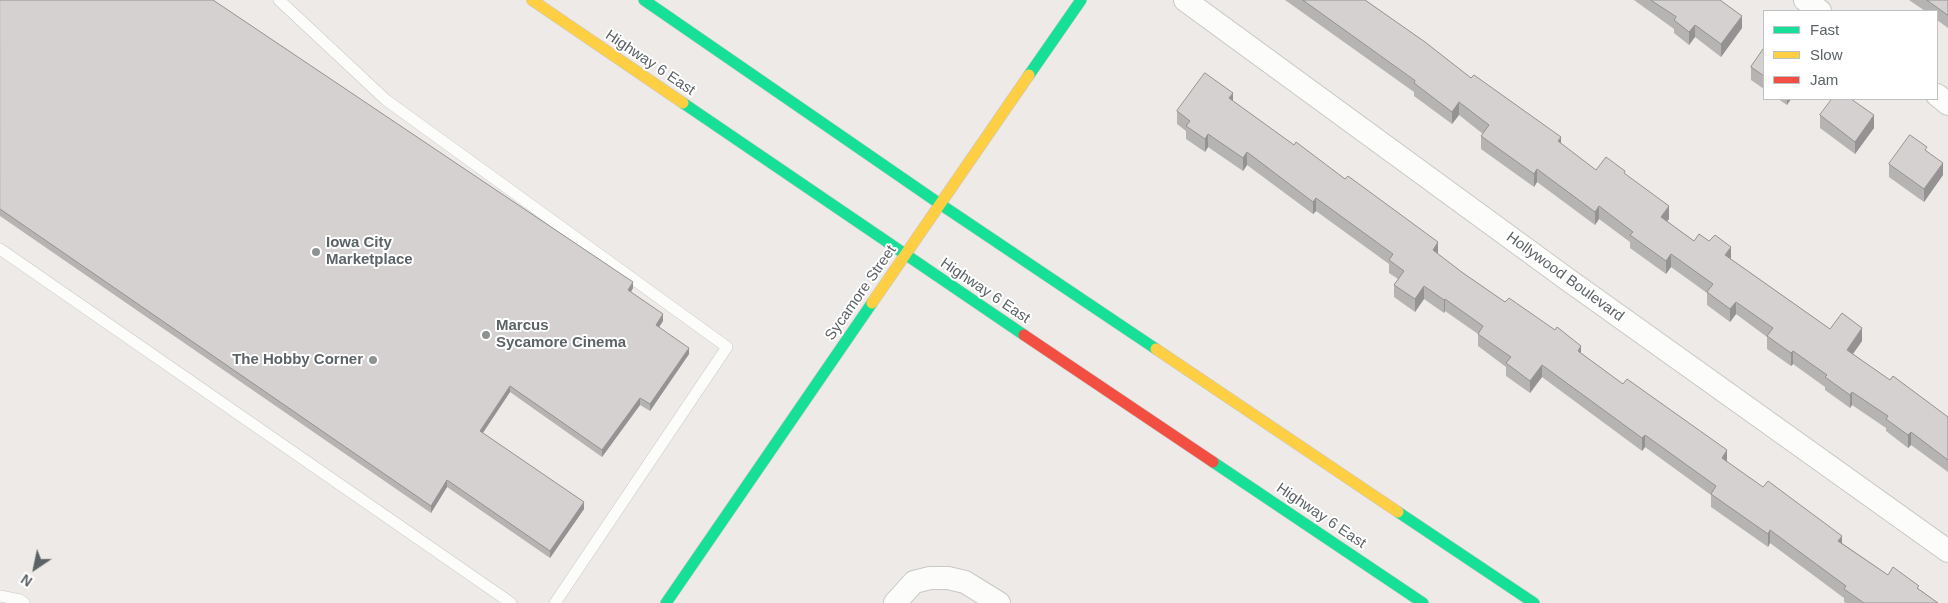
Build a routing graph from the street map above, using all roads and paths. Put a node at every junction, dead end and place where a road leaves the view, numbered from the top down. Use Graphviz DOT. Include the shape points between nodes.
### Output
graph roads {
  1 [pos="279,0"];
  2 [pos="532,0"];
  3 [pos="644,0"];
  4 [pos="1081,0"];
  5 [pos="1185,0"];
  6 [pos="1805,0"];
  7 [pos="1819,10"];
  8 [pos="1938,96"];
  9 [pos="1948,104"];
  10 [pos="940,204"];
  11 [pos="0,249"];
  12 [pos="905,255"];
  13 [pos="1948,552"];
  14 [pos="0,596"];
  15 [pos="24,603"];
  16 [pos="511,603"];
  17 [pos="556,603"];
  18 [pos="666,603"];
  19 [pos="895,603"];
  20 [pos="999,603"];
  21 [pos="1423,603"];
  22 [pos="1534,603"];
  1 -- 17 [label="lane" via="386,100 727,347"];
  2 -- 12 [label="main road, Highway 6 East"];
  3 -- 10 [label="main road"];
  4 -- 10 [label="main road, Sycamore Street"];
  5 -- 13 [label="street, Hollywood Boulevard"];
  6 -- 7 [label="street"];
  8 -- 9 [label="street"];
  10 -- 12 [label="main road, Sycamore Street"];
  10 -- 22 [label="main road"];
  11 -- 16 [label="lane"];
  12 -- 18 [label="main road, Sycamore Street"];
  12 -- 21 [label="main road, Highway 6 East"];
  14 -- 15 [label="lane"];
  19 -- 20 [label="street" via="914,582 930,578 965,582"];
}
